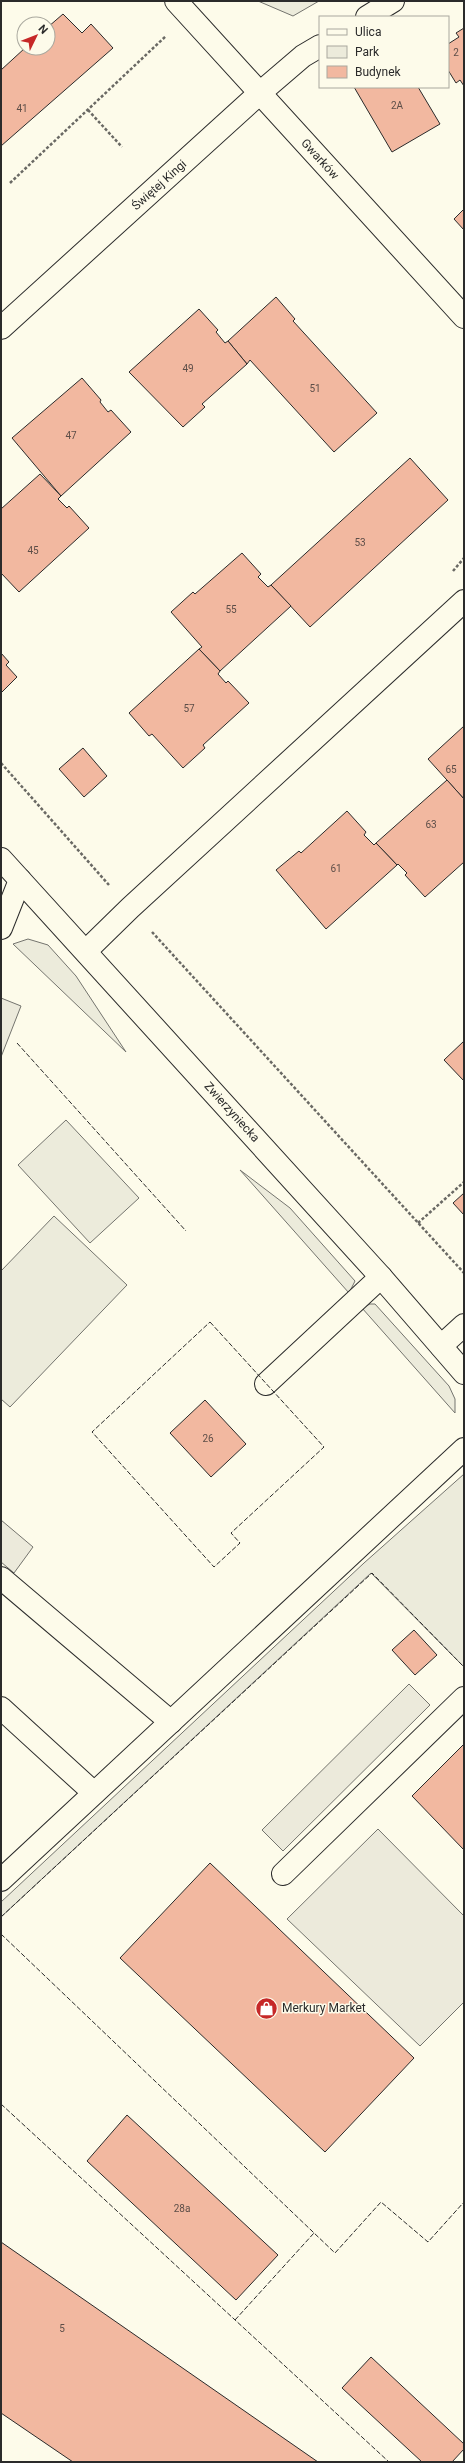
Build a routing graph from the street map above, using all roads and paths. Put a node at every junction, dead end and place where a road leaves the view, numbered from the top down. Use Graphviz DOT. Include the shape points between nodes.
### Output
graph roads {
  1 [pos="176,1"];
  2 [pos="393,1"];
  3 [pos="369,16"];
  4 [pos="172,30"];
  5 [pos="319,47"];
  6 [pos="260,92"];
  7 [pos="88,110"];
  8 [pos="122,147"];
  9 [pos="10,183"];
  10 [pos="464,317"];
  11 [pos="1,328"];
  12 [pos="464,601"];
  13 [pos="1,763"];
  14 [pos="1,859"];
  15 [pos="20,880"];
  16 [pos="113,890"];
  17 [pos="1,928"];
  18 [pos="148,928"];
  19 [pos="86,950"];
  20 [pos="464,1182"];
  21 [pos="418,1223"];
  22 [pos="464,1273"];
  23 [pos="381,1277"];
  24 [pos="464,1325"];
  25 [pos="441,1346"];
  26 [pos="464,1373"];
  27 [pos="266,1384"];
  28 [pos="464,1449"];
  29 [pos="1,1578"];
  30 [pos="464,1698"];
  31 [pos="1,1708"];
  32 [pos="171,1722"];
  33 [pos="94,1793"];
  34 [pos="283,1874"];
  35 [pos="1,1880"];
  1 -- 6 [label="street, Gwarków"];
  2 -- 3 [label="street"];
  4 -- 7 [label="path"];
  5 -- 6 [label="street, Świętej Kingi" via="303,56"];
  6 -- 10 [label="street, Gwarków"];
  6 -- 11 [label="street, Świętej Kingi"];
  7 -- 8 [label="path"];
  7 -- 9 [label="path"];
  12 -- 19 [label="street"];
  13 -- 16 [label="path"];
  14 -- 15 [label="street, Zwierzyniecka"];
  15 -- 17 [label="street"];
  15 -- 19 [label="street, Zwierzyniecka"];
  18 -- 21 [label="path"];
  19 -- 23 [label="street, Zwierzyniecka"];
  20 -- 21 [label="path"];
  21 -- 22 [label="path"];
  23 -- 25 [label="street, Zwierzyniecka"];
  23 -- 27 [label="street"];
  24 -- 25 [label="street"];
  25 -- 26 [label="street, Zwierzyniecka"];
  28 -- 32 [label="street"];
  29 -- 32 [label="street"];
  30 -- 34 [label="street"];
  31 -- 33 [label="street"];
  32 -- 33 [label="street"];
  33 -- 35 [label="street"];
}
